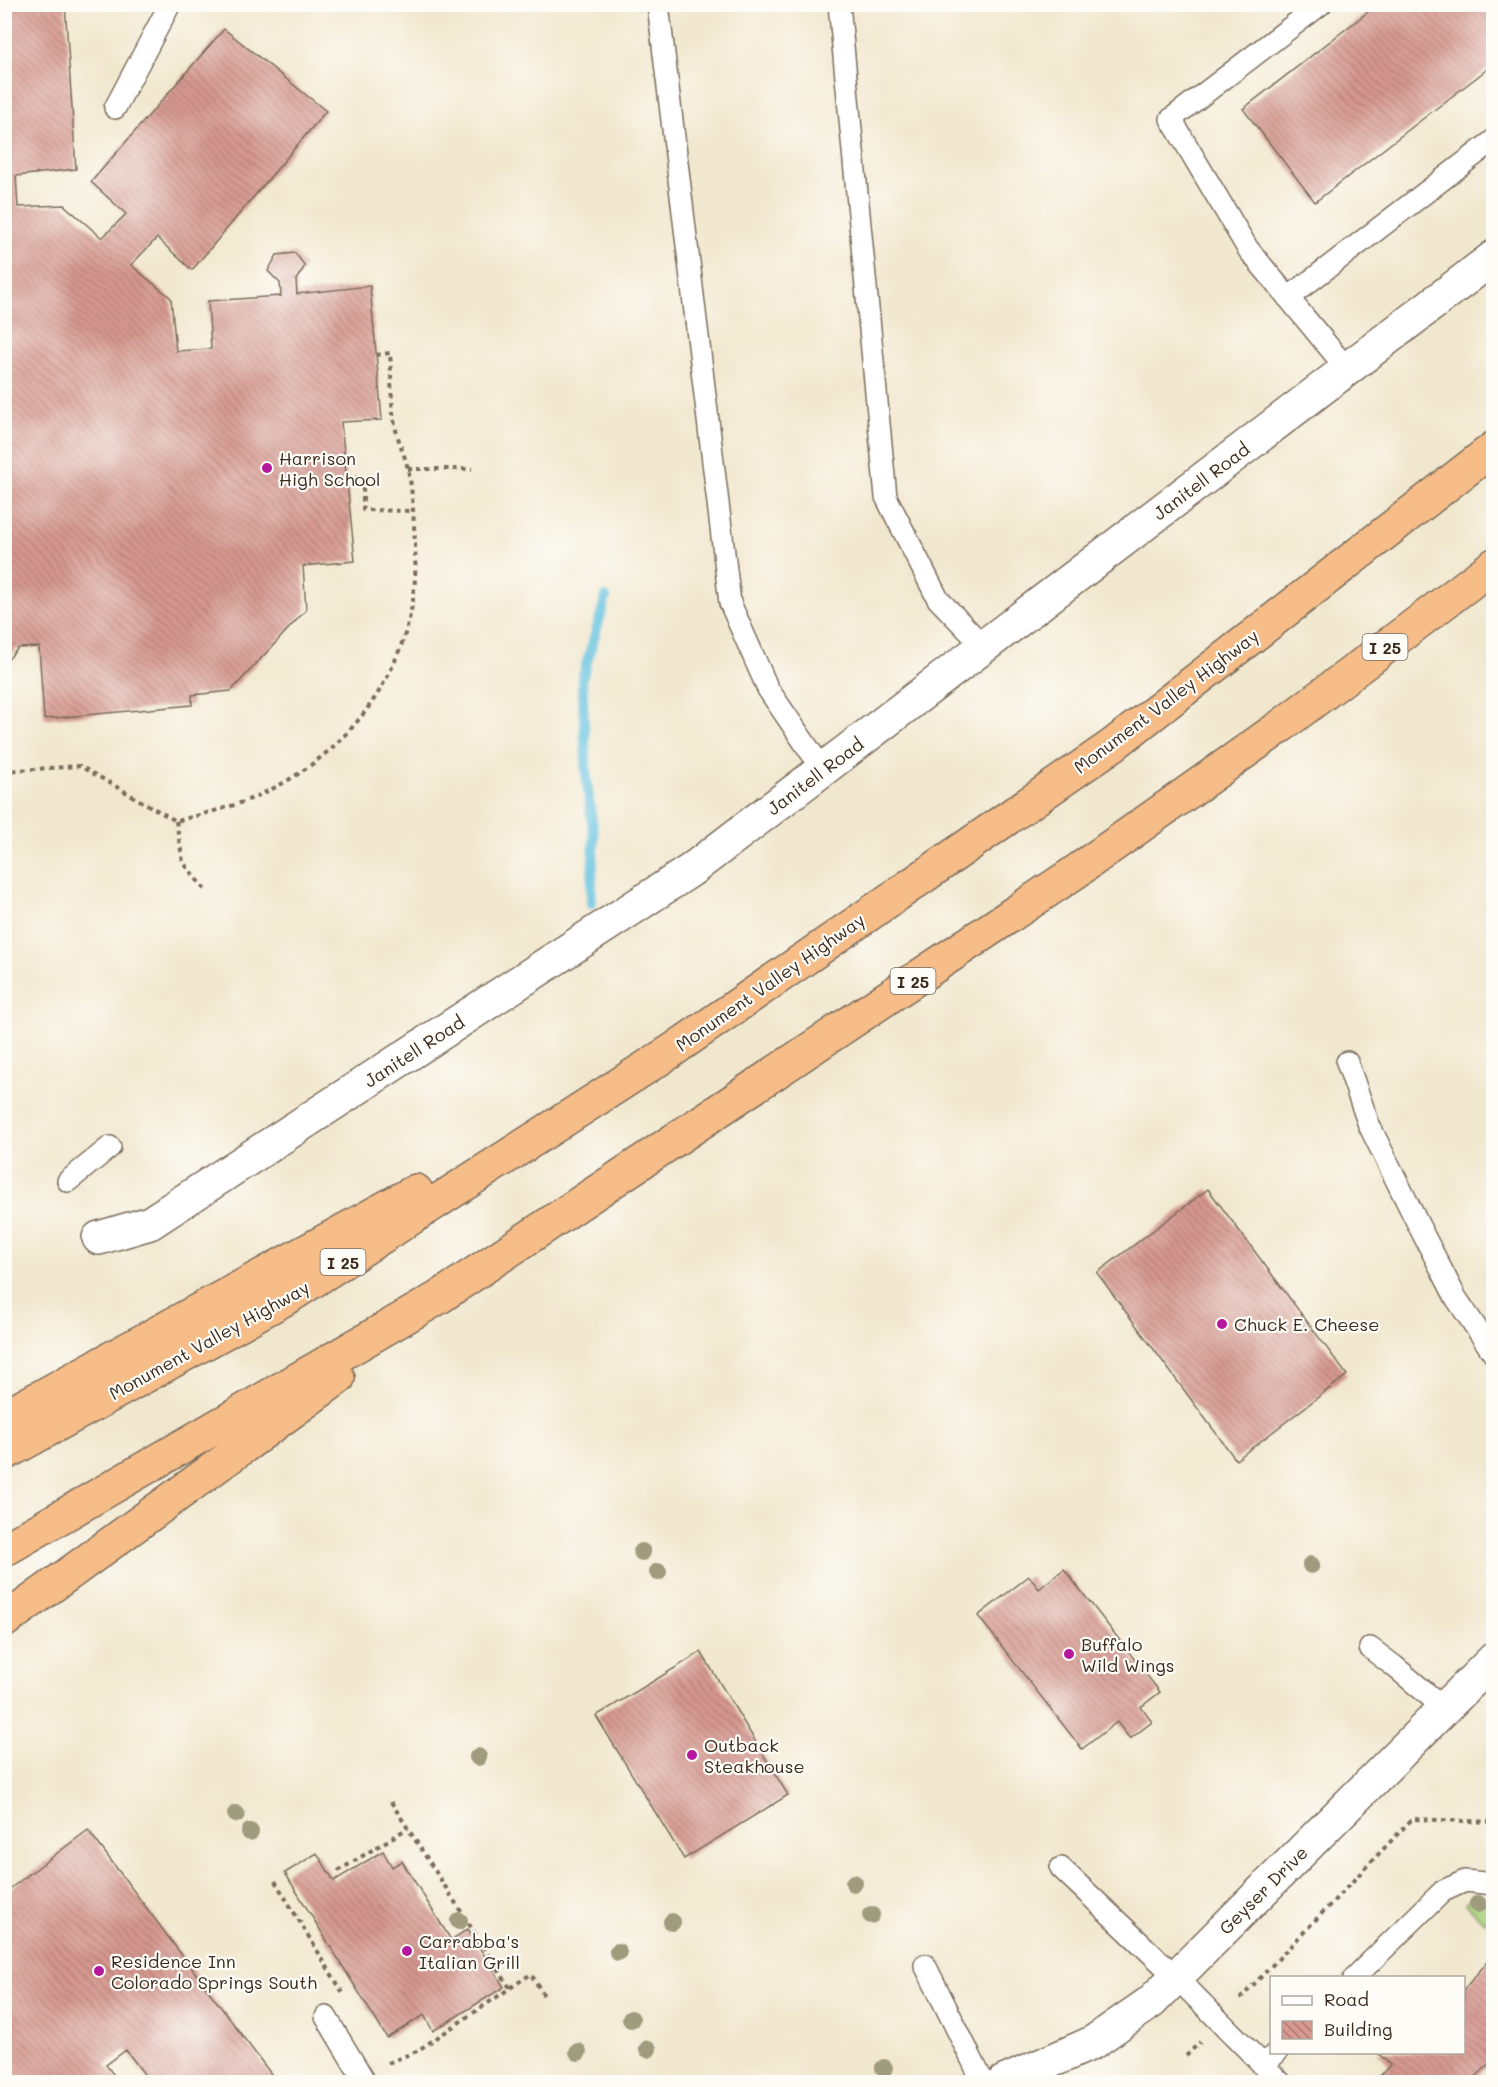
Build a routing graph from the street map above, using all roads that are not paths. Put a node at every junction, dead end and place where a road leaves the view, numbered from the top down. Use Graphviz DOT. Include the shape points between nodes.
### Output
graph roads {
  1 [pos="170,4"];
  2 [pos="658,4"];
  3 [pos="839,4"];
  4 [pos="1321,4"];
  5 [pos="115,108"];
  6 [pos="1494,140"];
  7 [pos="1494,257"];
  8 [pos="1288,298"];
  9 [pos="1347,369"];
  10 [pos="1494,448"];
  11 [pos="1494,565"];
  12 [pos="984,646"];
  13 [pos="823,770"];
  14 [pos="670,1052"];
  15 [pos="1347,1062"];
  16 [pos="110,1147"];
  17 [pos="68,1181"];
  18 [pos="545,1226"];
  19 [pos="99,1238"];
  20 [pos="1494,1354"];
  21 [pos="4,1417"];
  22 [pos="4,1454"];
  23 [pos="4,1550"];
  24 [pos="4,1622"];
  25 [pos="1370,1648"];
  26 [pos="1494,1659"];
  27 [pos="1444,1708"];
  28 [pos="1060,1868"];
  29 [pos="1494,1884"];
  30 [pos="925,1965"];
  31 [pos="1355,1976"];
  32 [pos="1176,1977"];
  33 [pos="326,2017"];
  34 [pos="1270,2059"];
  35 [pos="364,2082"];
  36 [pos="983,2082"];
  37 [pos="1004,2082"];
  38 [pos="1280,2082"];
  1 -- 5 [label="lane"];
  2 -- 13 [label="lane" via="730,603 768,689"];
  3 -- 12 [label="lane" via="886,497 938,599"];
  4 -- 8 [label="lane" via="1171,119 1248,249"];
  6 -- 8 [label="lane"];
  7 -- 9 [label="street, Janitell Road"];
  8 -- 9 [label="lane"];
  9 -- 12 [label="street, Janitell Road"];
  10 -- 14 [label="highway, Monument Valley Highway / I 25" via="1113,745"];
  11 -- 18 [label="highway, I 25" via="1277,729 1074,873"];
  12 -- 13 [label="street, Janitell Road"];
  13 -- 19 [label="street, Janitell Road" via="691,870 150,1223"];
  14 -- 21 [label="highway"];
  14 -- 22 [label="highway, Monument Valley Highway / I 25" via="288,1297"];
  15 -- 20 [label="lane" via="1369,1125 1420,1230 1456,1298"];
  16 -- 17 [label="lane"];
  18 -- 23 [label="highway, I 25" via="438,1298"];
  18 -- 24 [label="highway"];
  25 -- 27 [label="lane"];
  26 -- 27 [label="street, Geyser Drive"];
  27 -- 32 [label="street, Geyser Drive"];
  28 -- 32 [label="lane"];
  29 -- 31 [label="lane" via="1466,1881 1443,1891"];
  30 -- 36 [label="lane"];
  32 -- 34 [label="lane"];
  32 -- 37 [label="street, Geyser Drive" via="1151,2002 1092,2043"];
  33 -- 35 [label="lane"];
  34 -- 38 [label="lane"];
}
